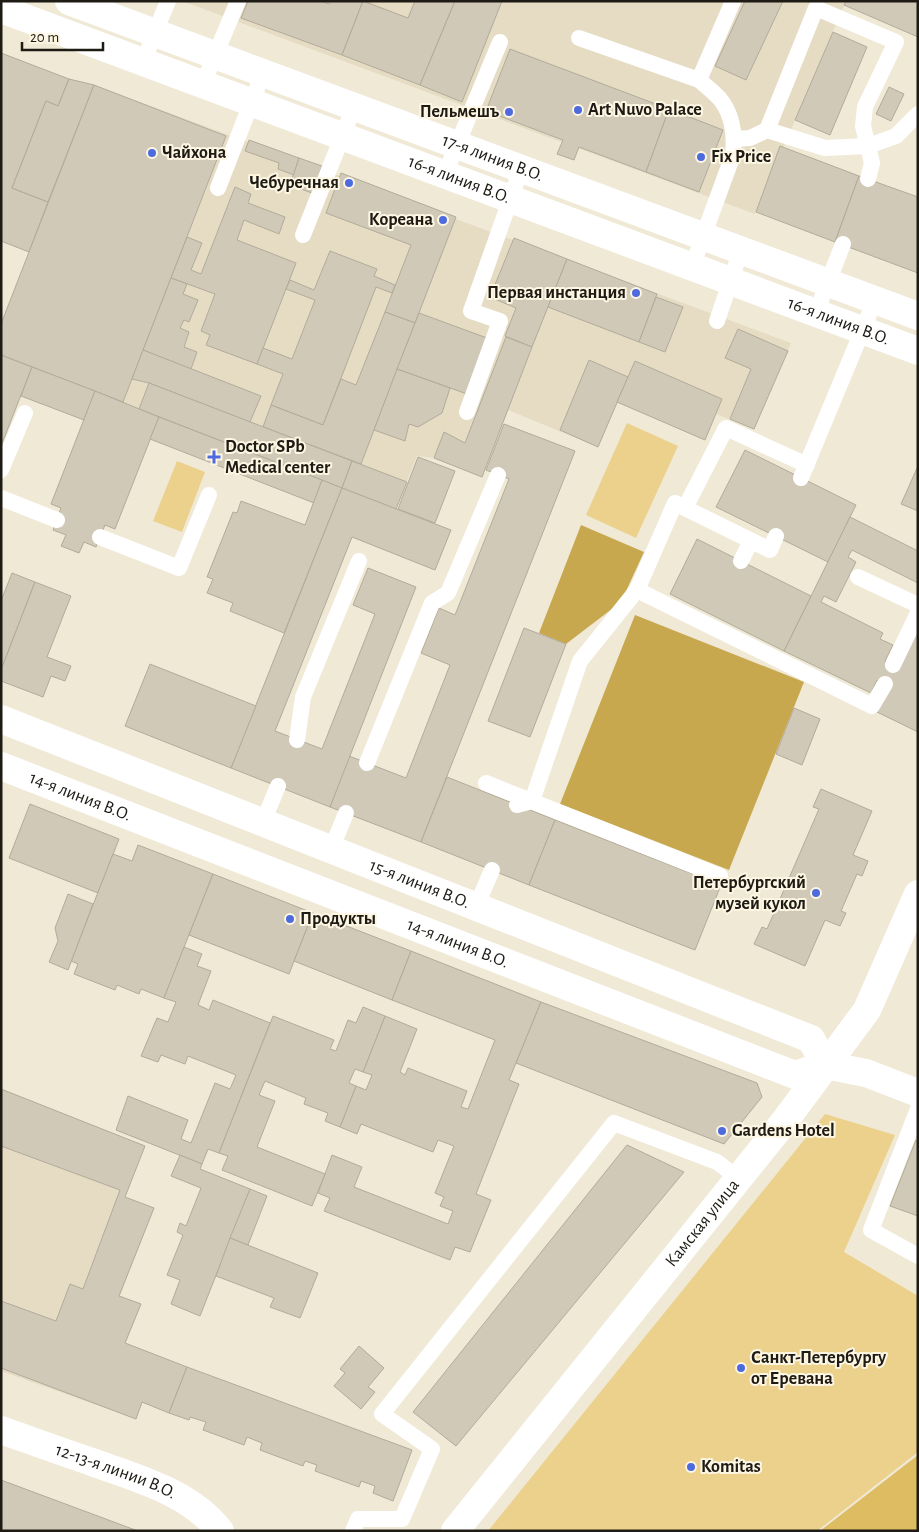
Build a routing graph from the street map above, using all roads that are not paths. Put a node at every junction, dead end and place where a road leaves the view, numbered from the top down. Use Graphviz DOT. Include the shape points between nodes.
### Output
graph roads {
  1 [pos="70,1"];
  2 [pos="168,1"];
  3 [pos="238,1"];
  4 [pos="733,1"];
  5 [pos="1,9"];
  6 [pos="155,33"];
  7 [pos="579,38"];
  8 [pos="500,42"];
  9 [pos="215,55"];
  10 [pos="143,62"];
  11 [pos="263,73"];
  12 [pos="699,80"];
  13 [pos="203,84"];
  14 [pos="251,102"];
  15 [pos="354,107"];
  16 [pos="918,114"];
  17 [pos="767,130"];
  18 [pos="343,136"];
  19 [pos="735,139"];
  20 [pos="457,145"];
  21 [pos="868,146"];
  22 [pos="521,169"];
  23 [pos="445,174"];
  24 [pos="868,179"];
  25 [pos="218,188"];
  26 [pos="510,199"];
  27 [pos="303,235"];
  28 [pos="704,236"];
  29 [pos="842,244"];
  30 [pos="741,250"];
  31 [pos="692,267"];
  32 [pos="731,281"];
  33 [pos="828,282"];
  34 [pos="875,300"];
  35 [pos="816,313"];
  36 [pos="918,316"];
  37 [pos="716,321"];
  38 [pos="863,330"];
  39 [pos="918,351"];
  40 [pos="467,412"];
  41 [pos="25,413"];
  42 [pos="1,470"];
  43 [pos="498,475"];
  44 [pos="209,495"];
  45 [pos="1,498"];
  46 [pos="685,508"];
  47 [pos="56,520"];
  48 [pos="776,536"];
  49 [pos="100,537"];
  50 [pos="751,541"];
  51 [pos="359,561"];
  52 [pos="741,561"];
  53 [pos="858,577"];
  54 [pos="637,590"];
  55 [pos="918,605"];
  56 [pos="918,613"];
  57 [pos="893,665"];
  58 [pos="885,684"];
  59 [pos="1,719"];
  60 [pos="297,740"];
  61 [pos="367,763"];
  62 [pos="1,766"];
  63 [pos="486,783"];
  64 [pos="278,786"];
  65 [pos="524,803"];
  66 [pos="346,813"];
  67 [pos="263,822"];
  68 [pos="331,850"];
  69 [pos="492,870"];
  70 [pos="720,876"];
  71 [pos="316,889"];
  72 [pos="918,894"];
  73 [pos="476,908"];
  74 [pos="825,1065"];
  75 [pos="918,1093"];
  76 [pos="918,1109"];
  77 [pos="738,1178"];
  78 [pos="918,1256"];
  79 [pos="1,1430"];
  80 [pos="220,1531"];
  81 [pos="352,1531"];
  82 [pos="455,1531"];
  1 -- 6 [label="street, 17-я линия В.О."];
  2 -- 6 [label="lane"];
  3 -- 9 [label="lane"];
  4 -- 12 [label="lane"];
  5 -- 10 [label="street, 16-я линия В.О."];
  6 -- 9 [label="street, 17-я линия В.О."];
  6 -- 10 [label="lane"];
  7 -- 12 [label="lane"];
  8 -- 20 [label="lane"];
  9 -- 11 [label="street, 17-я линия В.О."];
  9 -- 13 [label="lane"];
  10 -- 13 [label="street, 16-я линия В.О."];
  11 -- 14 [label="lane"];
  11 -- 15 [label="street, 17-я линия В.О."];
  12 -- 19 [label="lane" via="720,100 732,121"];
  13 -- 14 [label="street, 16-я линия В.О."];
  14 -- 18 [label="street, 16-я линия В.О."];
  14 -- 25 [label="lane"];
  15 -- 18 [label="lane"];
  15 -- 20 [label="street, 17-я линия В.О."];
  16 -- 21 [label="lane" via="896,136"];
  17 -- 19 [label="lane" via="750,138"];
  17 -- 21 [label="lane" via="825,148"];
  17 -- 21 [label="lane" via="816,8 896,42 865,107 863,126"];
  18 -- 23 [label="street, 16-я линия В.О."];
  18 -- 27 [label="lane"];
  19 -- 28 [label="lane" via="733,155"];
  20 -- 22 [label="street, 17-я линия В.О."];
  20 -- 23 [label="lane"];
  21 -- 24 [label="lane" via="872,164"];
  22 -- 26 [label="lane"];
  22 -- 28 [label="street, 17-я линия В.О."];
  23 -- 26 [label="street, 16-я линия В.О."];
  26 -- 31 [label="street, 16-я линия В.О."];
  26 -- 40 [label="lane" via="471,311 500,321"];
  28 -- 30 [label="street, 17-я линия В.О."];
  28 -- 31 [label="lane"];
  29 -- 33 [label="lane"];
  30 -- 32 [label="lane"];
  30 -- 33 [label="street, 17-я линия В.О."];
  31 -- 32 [label="street, 16-я линия В.О."];
  32 -- 35 [label="street, 16-я линия В.О."];
  32 -- 37 [label="lane"];
  33 -- 34 [label="street, 17-я линия В.О."];
  33 -- 35 [label="lane"];
  34 -- 36 [label="street, 17-я линия В.О."];
  34 -- 38 [label="lane"];
  35 -- 38 [label="street, 16-я линия В.О."];
  38 -- 39 [label="street, 16-я линия В.О."];
  38 -- 46 [label="lane" via="804,472 726,428"];
  41 -- 42 [label="lane"];
  43 -- 61 [label="lane" via="448,593 432,603"];
  44 -- 49 [label="lane" via="179,568"];
  45 -- 47 [label="lane"];
  46 -- 50 [label="lane"];
  46 -- 54 [label="lane" via="675,503"];
  48 -- 50 [label="lane" via="770,550"];
  50 -- 52 [label="lane"];
  51 -- 60 [label="lane" via="303,697"];
  53 -- 55 [label="lane"];
  54 -- 58 [label="lane" via="711,620 872,706"];
  54 -- 65 [label="lane" via="580,661"];
  56 -- 57 [label="lane"];
  59 -- 67 [label="street, 15-я линия В.О."];
  62 -- 71 [label="street, 14-я линия В.О."];
  63 -- 65 [label="lane"];
  64 -- 67 [label="lane"];
  65 -- 70 [label="lane"];
  66 -- 68 [label="lane"];
  67 -- 68 [label="street, 15-я линия В.О."];
  68 -- 71 [label="street"];
  68 -- 73 [label="street, 15-я линия В.О."];
  69 -- 73 [label="lane"];
  71 -- 74 [label="street, 14-я линия В.О." via="795,1075"];
  72 -- 74 [label="street, Камская улица" via="867,1010"];
  73 -- 74 [label="street, 15-я линия В.О." via="811,1039"];
  74 -- 75 [label="street" via="866,1074"];
  74 -- 77 [label="street, Камская улица"];
  76 -- 78 [label="lane" via="871,1230"];
  77 -- 81 [label="lane" via="717,1162 614,1123 382,1414 432,1449 402,1519 358,1519"];
  77 -- 82 [label="street, Камская улица"];
  79 -- 80 [label="street, 12-13-я линии В.О." via="153,1484 189,1503"];
}
